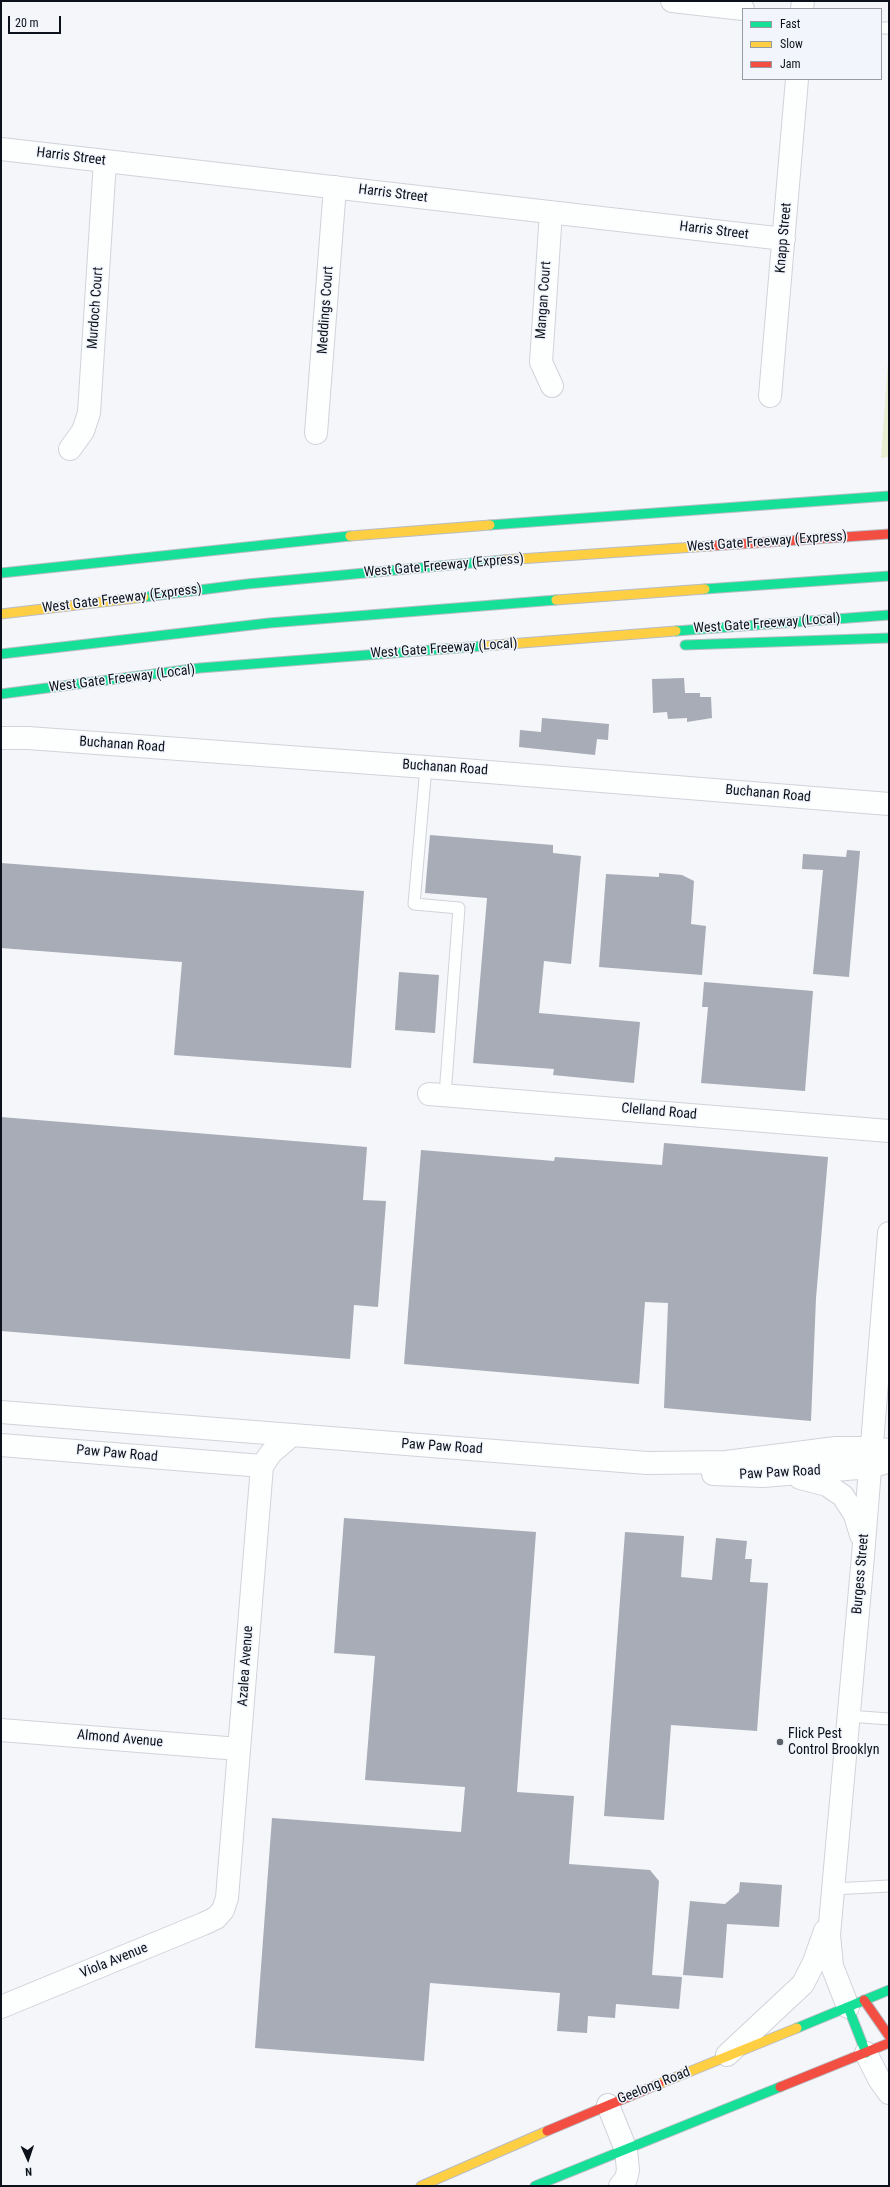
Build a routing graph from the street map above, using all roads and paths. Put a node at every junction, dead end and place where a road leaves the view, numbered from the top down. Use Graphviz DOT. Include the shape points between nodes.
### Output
graph roads {
  1 [pos="672,1"];
  2 [pos="742,9"];
  3 [pos="797,80"];
  4 [pos="1,149"];
  5 [pos="105,161"];
  6 [pos="335,187"];
  7 [pos="551,212"];
  8 [pos="784,239"];
  9 [pos="552,386"];
  10 [pos="770,396"];
  11 [pos="316,433"];
  12 [pos="70,450"];
  13 [pos="889,496"];
  14 [pos="889,534"];
  15 [pos="1,573"];
  16 [pos="889,576"];
  17 [pos="1,614"];
  18 [pos="889,615"];
  19 [pos="889,638"];
  20 [pos="674,646"];
  21 [pos="558,650"];
  22 [pos="1,654"];
  23 [pos="316,658"];
  24 [pos="1,694"];
  25 [pos="1,738"];
  26 [pos="426,767"];
  27 [pos="889,804"];
  28 [pos="437,1094"];
  29 [pos="889,1131"];
  30 [pos="889,1233"];
  31 [pos="1,1412"];
  32 [pos="238,1431"];
  33 [pos="292,1435"];
  34 [pos="1,1445"];
  35 [pos="880,1457"];
  36 [pos="647,1462"];
  37 [pos="262,1466"];
  38 [pos="764,1476"];
  39 [pos="863,1556"];
  40 [pos="848,1716"];
  41 [pos="889,1719"];
  42 [pos="1,1730"];
  43 [pos="240,1749"];
  44 [pos="889,1886"];
  45 [pos="833,1889"];
  46 [pos="223,1910"];
  47 [pos="831,1915"];
  48 [pos="889,1990"];
  49 [pos="856,2004"];
  50 [pos="1,2008"];
  51 [pos="889,2036"];
  52 [pos="889,2043"];
  53 [pos="866,2053"];
  54 [pos="726,2057"];
  55 [pos="889,2093"];
  56 [pos="608,2105"];
  57 [pos="626,2150"];
  58 [pos="421,2186"];
  59 [pos="535,2186"];
  60 [pos="620,2186"];
  1 -- 2 [label="street"];
  3 -- 8 [label="street, Knapp Street"];
  4 -- 5 [label="street, Harris Street"];
  5 -- 6 [label="street, Harris Street"];
  5 -- 12 [label="street, Murdoch Court" via="89,413 83,431"];
  6 -- 7 [label="street, Harris Street"];
  6 -- 11 [label="street, Meddings Court"];
  7 -- 8 [label="street, Harris Street"];
  7 -- 9 [label="street, Mangan Court" via="540,362"];
  8 -- 10 [label="street, Knapp Street"];
  13 -- 15 [label="highway" via="419,530"];
  14 -- 17 [label="highway, West Gate Freeway (Express)" via="500,560 247,584"];
  16 -- 22 [label="highway" via="269,623"];
  18 -- 23 [label="highway, West Gate Freeway (Local)"];
  19 -- 20 [label="highway"];
  21 -- 23 [label="highway"];
  23 -- 24 [label="highway, West Gate Freeway (Local)" via="200,668"];
  25 -- 26 [label="street, Buchanan Road"];
  26 -- 27 [label="street, Buchanan Road"];
  26 -- 28 [label="lane" via="414,904 458,908"];
  28 -- 29 [label="street, Clelland Road"];
  30 -- 35 [label="street, Burgess Street"];
  31 -- 32 [label="street, Paw Paw Road"];
  32 -- 33 [label="street, Paw Paw Road"];
  32 -- 37 [label="street" via="252,1442"];
  33 -- 36 [label="street, Paw Paw Road"];
  33 -- 37 [label="street"];
  34 -- 37 [label="street, Paw Paw Road"];
  35 -- 36 [label="street, Paw Paw Road" via="818,1450 726,1462"];
  35 -- 38 [label="street, Paw Paw Road"];
  35 -- 39 [label="street, Burgess Street"];
  36 -- 38 [label="street, Paw Paw Road" via="717,1474"];
  37 -- 43 [label="street, Azalea Avenue"];
  38 -- 39 [label="street" via="810,1480 828,1485 839,1493 849,1504 858,1521"];
  39 -- 40 [label="street, Burgess Street"];
  40 -- 41 [label="lane"];
  40 -- 45 [label="street, Burgess Street"];
  42 -- 43 [label="street, Almond Avenue"];
  43 -- 46 [label="street, Azalea Avenue" via="227,1898"];
  44 -- 45 [label="lane"];
  45 -- 47 [label="street, Burgess Street"];
  46 -- 50 [label="street, Viola Avenue" via="216,1918 203,1924"];
  47 -- 49 [label="street, Burgess Street" via="830,1958"];
  47 -- 54 [label="street" via="814,1962 802,1984"];
  48 -- 49 [label="highway, Geelong Road"];
  49 -- 51 [label="highway"];
  49 -- 53 [label="highway"];
  49 -- 54 [label="highway, Geelong Road"];
  52 -- 53 [label="highway"];
  53 -- 55 [label="street"];
  53 -- 57 [label="highway"];
  54 -- 56 [label="highway, Geelong Road"];
  56 -- 57 [label="street"];
  56 -- 58 [label="highway, Geelong Road"];
  57 -- 59 [label="highway"];
  57 -- 60 [label="street" via="628,2170 626,2179"];
}
